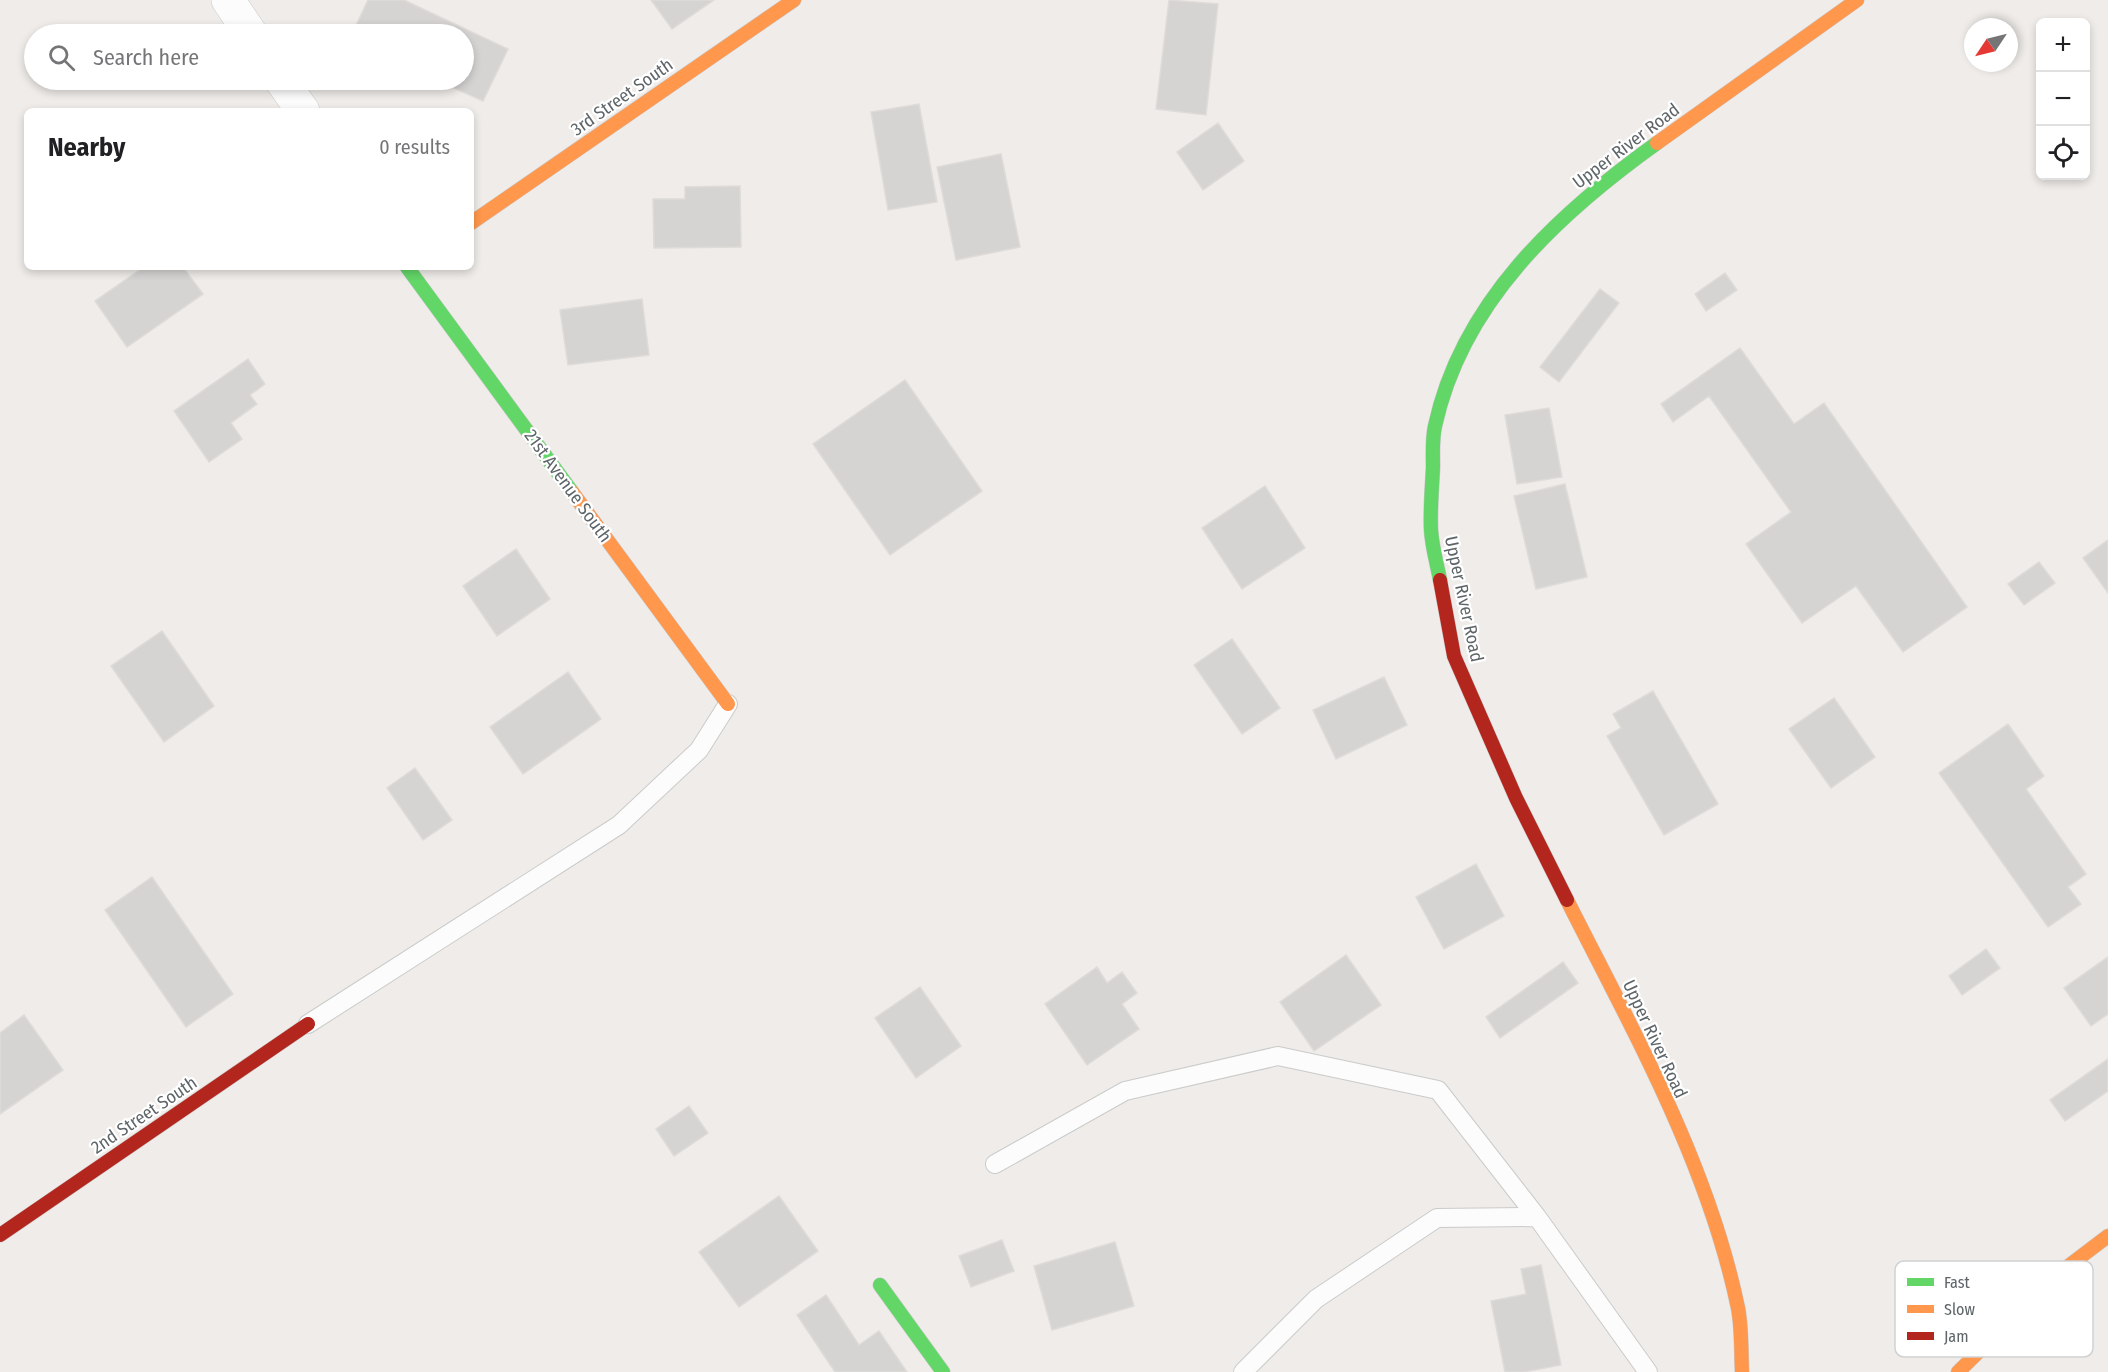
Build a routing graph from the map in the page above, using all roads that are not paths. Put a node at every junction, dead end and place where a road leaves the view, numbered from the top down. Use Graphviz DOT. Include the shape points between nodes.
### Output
graph roads {
  1 [pos="228,0"];
  2 [pos="794,0"];
  3 [pos="1857,0"];
  4 [pos="244,24"];
  5 [pos="289,90"];
  6 [pos="301,108"];
  7 [pos="474,221"];
  8 [pos="409,270"];
  9 [pos="728,704"];
  10 [pos="308,1024"];
  11 [pos="995,1164"];
  12 [pos="1537,1217"];
  13 [pos="0,1235"];
  14 [pos="2108,1236"];
  15 [pos="2075,1261"];
  16 [pos="880,1285"];
  17 [pos="1973,1357"];
  18 [pos="943,1372"];
  19 [pos="1243,1372"];
  20 [pos="1648,1372"];
  21 [pos="1742,1372"];
  22 [pos="1958,1372"];
  1 -- 4 [label="street"];
  2 -- 7 [label="street, 3rd Street South"];
  3 -- 21 [label="street, Upper River Road" via="1624,166 1558,222 1511,272 1475,325 1451,371 1434,428 1431,531 1454,656 1516,798 1650,1064 1710,1204 1738,1310"];
  5 -- 6 [label="street"];
  8 -- 9 [label="street, 21st Avenue South"];
  9 -- 10 [label="lane" via="699,750 619,825"];
  10 -- 13 [label="street, 2nd Street South"];
  11 -- 12 [label="lane" via="1125,1091 1278,1056 1438,1090"];
  12 -- 19 [label="lane" via="1437,1218 1316,1299"];
  12 -- 20 [label="lane"];
  14 -- 15 [label="street"];
  16 -- 18 [label="street"];
  17 -- 22 [label="street"];
}
